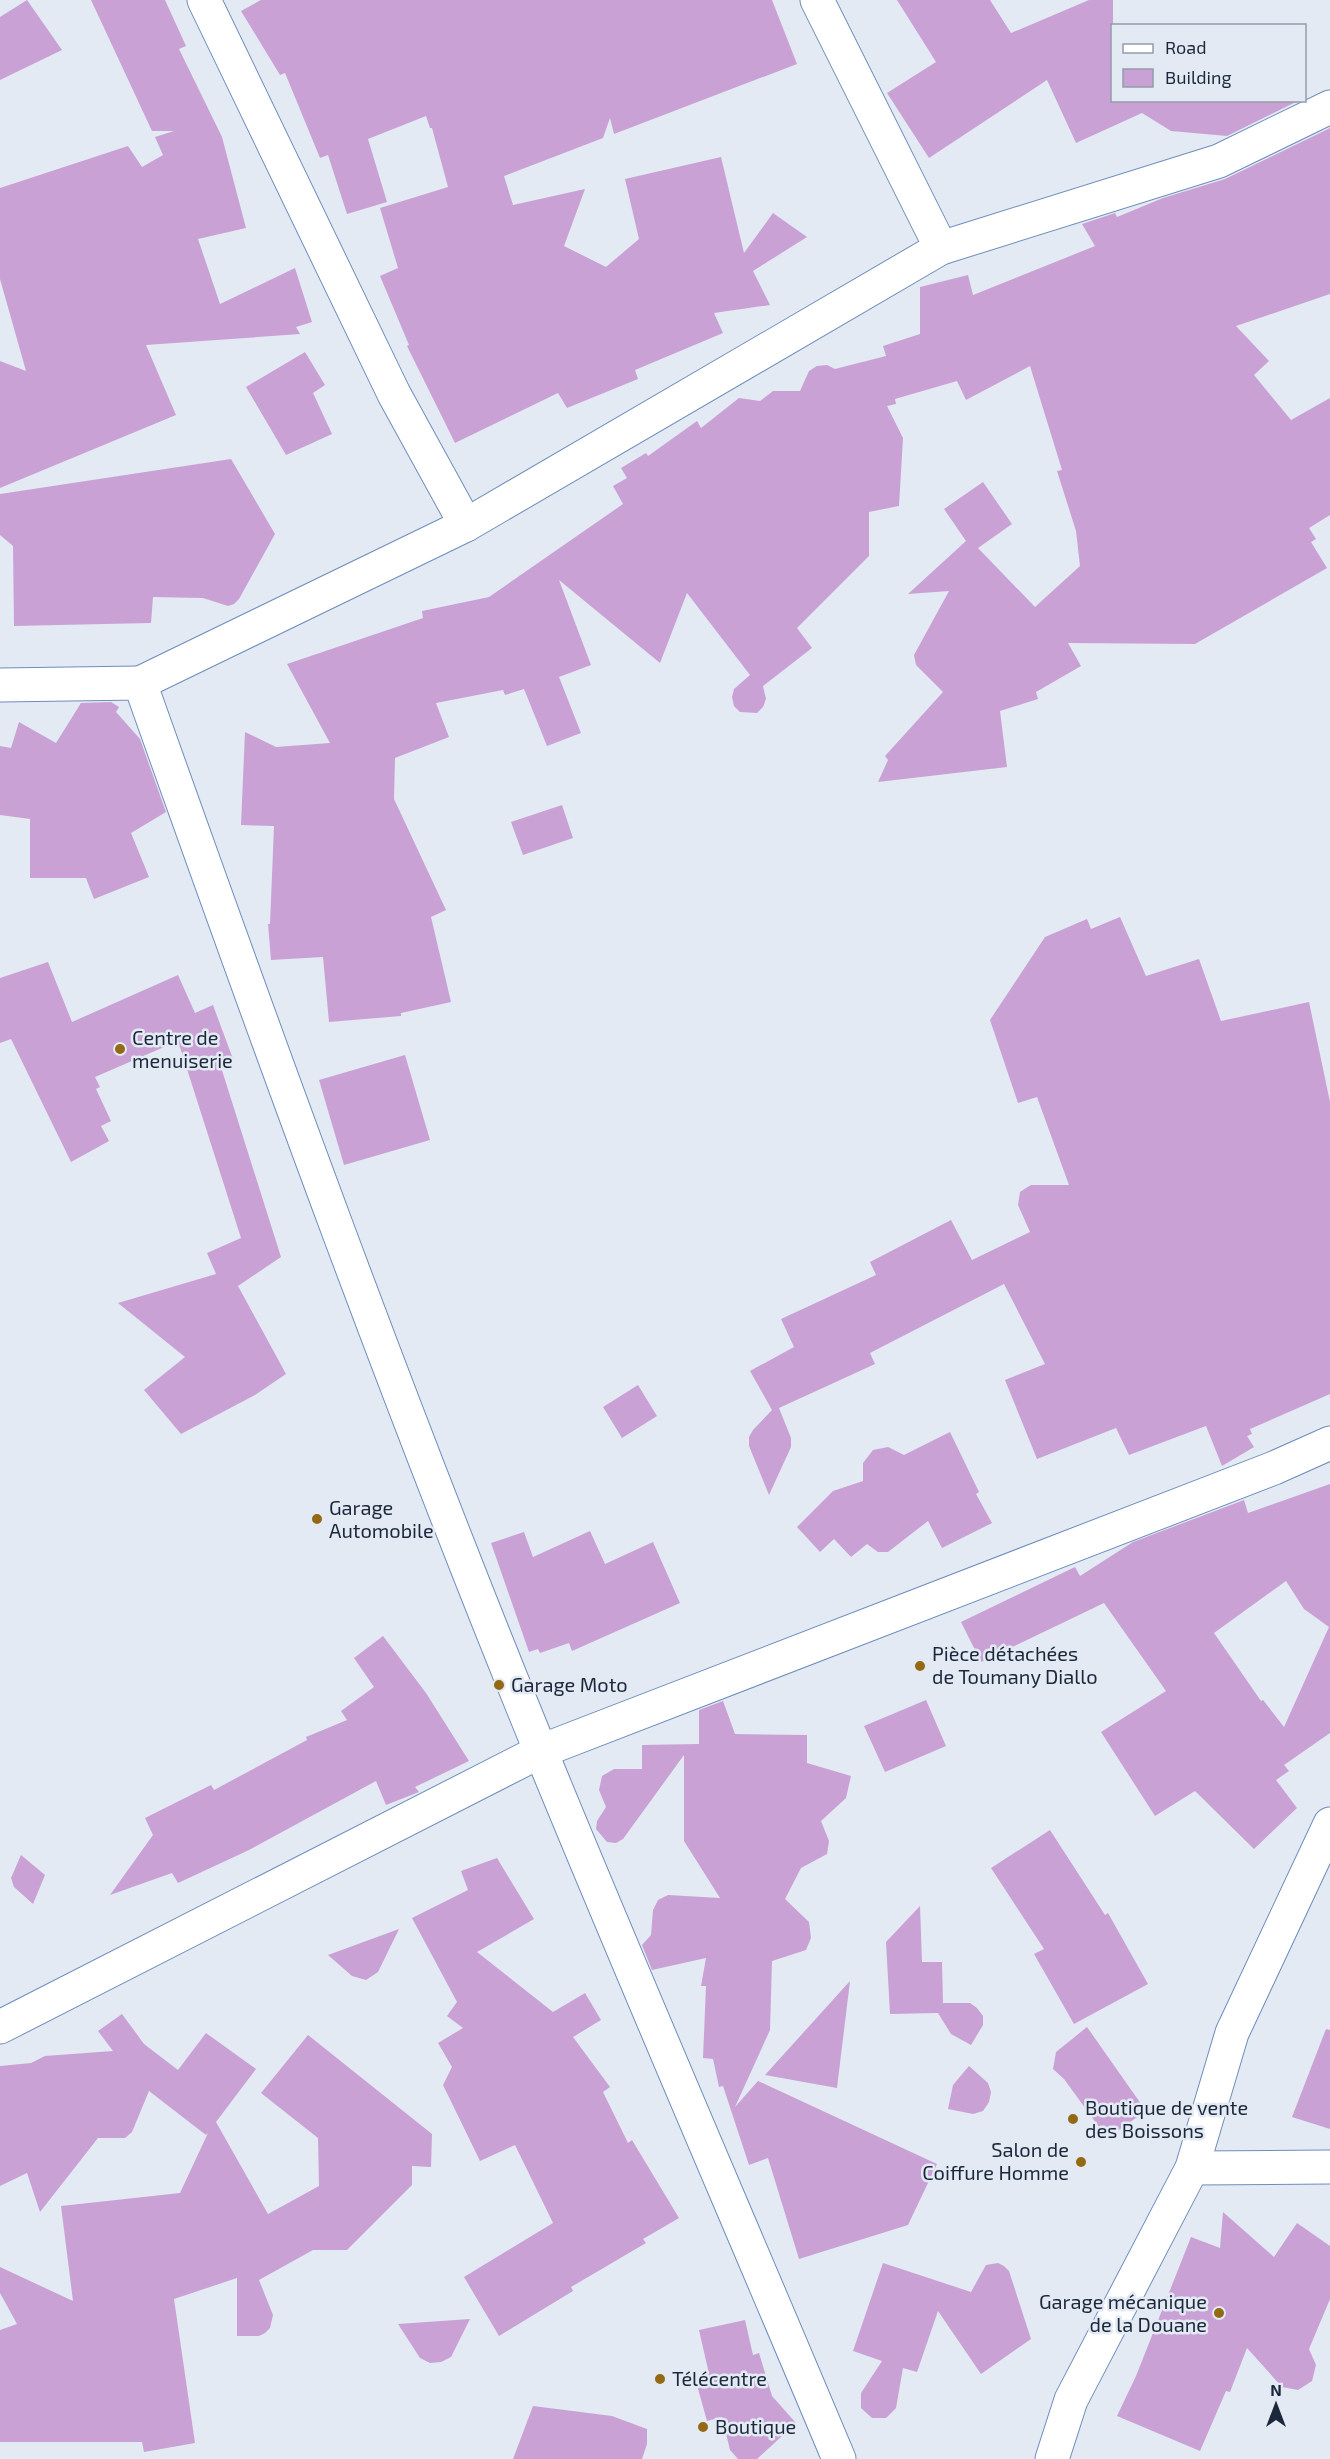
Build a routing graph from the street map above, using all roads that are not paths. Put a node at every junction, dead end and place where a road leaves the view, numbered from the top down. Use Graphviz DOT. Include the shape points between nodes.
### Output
graph roads {
  1 [pos="204,0"];
  2 [pos="817,0"];
  3 [pos="1330,107"];
  4 [pos="941,248"];
  5 [pos="466,525"];
  6 [pos="140,683"];
  7 [pos="0,685"];
  8 [pos="1330,1443"];
  9 [pos="541,1752"];
  10 [pos="1330,1824"];
  11 [pos="0,2027"];
  12 [pos="1330,2167"];
  13 [pos="1192,2168"];
  14 [pos="839,2459"];
  15 [pos="1052,2459"];
  1 -- 5 [label="main road" via="394,394"];
  2 -- 4 [label="main road"];
  3 -- 4 [label="main road" via="1219,161"];
  4 -- 5 [label="main road"];
  5 -- 6 [label="main road"];
  6 -- 7 [label="main road"];
  6 -- 9 [label="main road" via="423,1453"];
  8 -- 9 [label="main road"];
  9 -- 11 [label="main road"];
  9 -- 14 [label="main road"];
  10 -- 13 [label="main road" via="1232,2033"];
  12 -- 13 [label="main road"];
  13 -- 15 [label="main road" via="1071,2400"];
}
